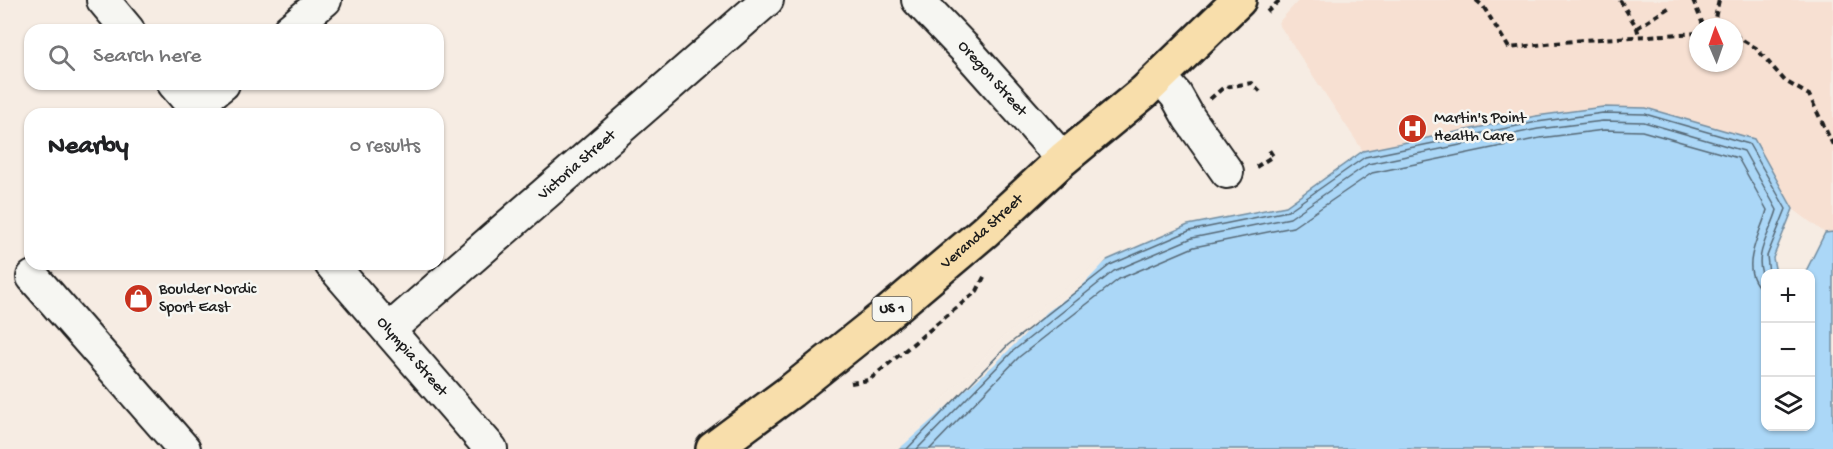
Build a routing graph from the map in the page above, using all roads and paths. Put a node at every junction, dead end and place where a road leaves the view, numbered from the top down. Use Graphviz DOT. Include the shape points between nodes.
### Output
graph roads {
  1 [pos="102,0"];
  2 [pos="325,0"];
  3 [pos="767,0"];
  4 [pos="918,0"];
  5 [pos="1239,0"];
  6 [pos="1476,0"];
  7 [pos="1620,0"];
  8 [pos="1693,0"];
  9 [pos="1719,0"];
  10 [pos="1670,8"];
  11 [pos="1700,18"];
  12 [pos="1715,18"];
  13 [pos="123,24"];
  14 [pos="296,24"];
  15 [pos="1637,28"];
  16 [pos="1689,33"];
  17 [pos="1640,36"];
  18 [pos="1743,40"];
  19 [pos="1160,77"];
  20 [pos="1224,87"];
  21 [pos="212,90"];
  22 [pos="1261,92"];
  23 [pos="189,102"];
  24 [pos="1833,144"];
  25 [pos="1063,159"];
  26 [pos="1227,172"];
  27 [pos="336,270"];
  28 [pos="33,277"];
  29 [pos="389,330"];
  30 [pos="183,449"];
  31 [pos="491,449"];
  32 [pos="712,449"];
  1 -- 13 [label="street"];
  2 -- 14 [label="street"];
  3 -- 29 [label="street, Victoria Street"];
  4 -- 25 [label="street, Oregon Street"];
  5 -- 19 [label="main road, Veranda Street / US 1"];
  6 -- 17 [label="path" via="1509,48"];
  7 -- 15 [label="path"];
  8 -- 11 [label="path"];
  9 -- 12 [label="path"];
  10 -- 15 [label="path"];
  15 -- 17 [label="path"];
  16 -- 17 [label="path"];
  18 -- 24 [label="path" via="1756,48 1785,81 1809,96"];
  19 -- 25 [label="main road, Veranda Street / US 1"];
  19 -- 26 [label="street"];
  20 -- 22 [label="path" via="1252,83"];
  21 -- 23 [label="street"];
  25 -- 32 [label="main road, Veranda Street / US 1" via="890,311"];
  27 -- 29 [label="street, Olympia Street"];
  28 -- 30 [label="street"];
  29 -- 31 [label="street, Olympia Street"];
}
